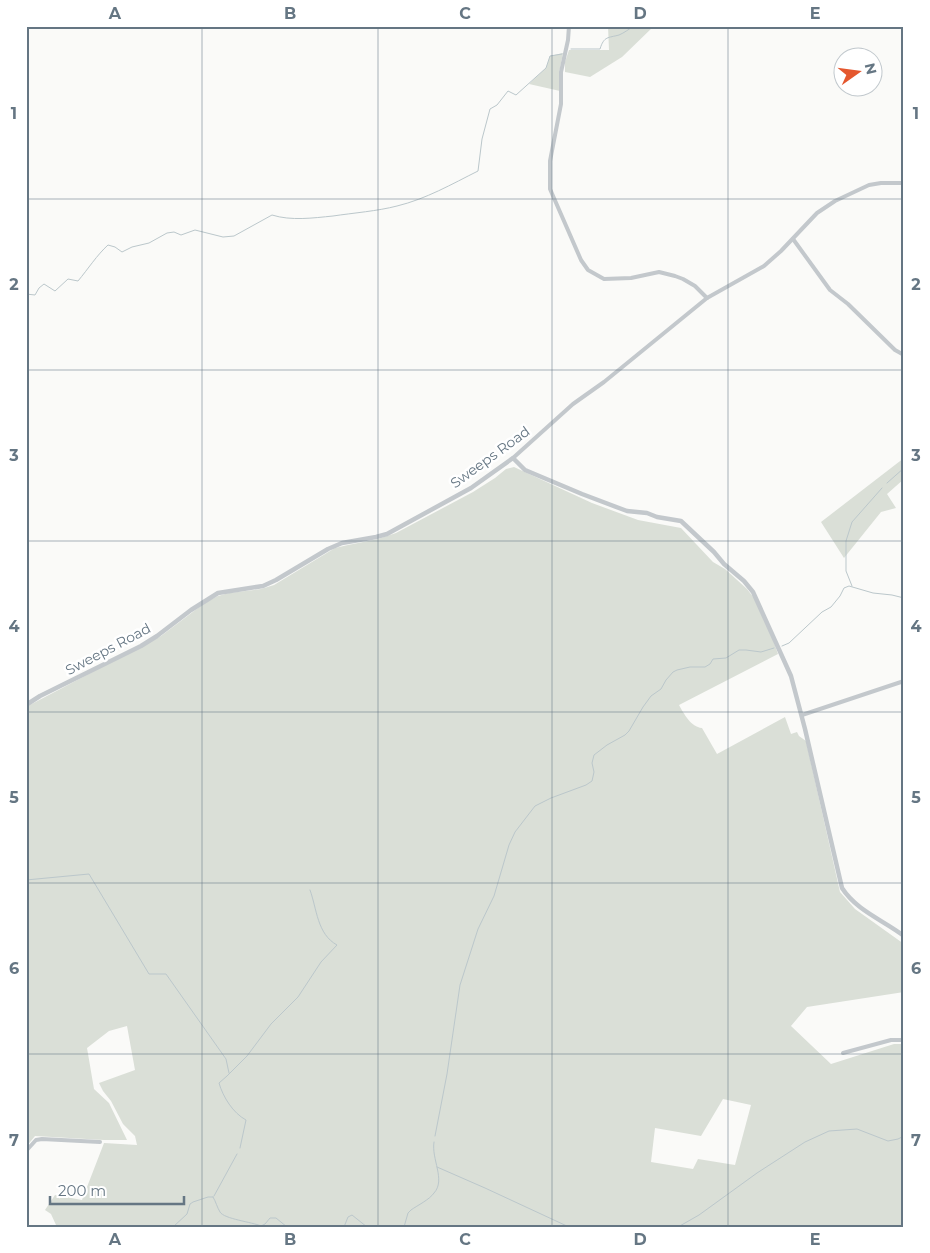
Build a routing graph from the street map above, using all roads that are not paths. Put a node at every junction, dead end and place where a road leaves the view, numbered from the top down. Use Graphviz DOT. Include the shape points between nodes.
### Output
graph roads {
  1 [pos="569,26"];
  2 [pos="904,183"];
  3 [pos="793,239"];
  4 [pos="707,298"];
  5 [pos="904,355"];
  6 [pos="513,458"];
  7 [pos="904,681"];
  8 [pos="26,705"];
  9 [pos="802,715"];
  10 [pos="904,936"];
  11 [pos="904,1040"];
  12 [pos="844,1053"];
  13 [pos="100,1142"];
  14 [pos="26,1151"];
  1 -- 4 [label="street" via="561,72 561,104 550,161 550,189 581,260 588,270 604,279 659,272 675,276 695,286"];
  2 -- 3 [label="street, Sweeps Road" via="869,185 834,200"];
  3 -- 4 [label="street, Sweeps Road" via="764,266"];
  3 -- 5 [label="street" via="830,290"];
  4 -- 6 [label="street, Sweeps Road" via="573,404"];
  6 -- 8 [label="street, Sweeps Road" via="471,488 388,534 342,543 264,586 218,593 141,646"];
  6 -- 9 [label="street" via="525,470 569,489 628,511 681,521 686,525 753,592 791,676"];
  7 -- 9 [label="street"];
  9 -- 10 [label="street" via="842,888 860,908"];
  11 -- 12 [label="street" via="891,1040"];
  13 -- 14 [label="street" via="42,1139 36,1140"];
}
